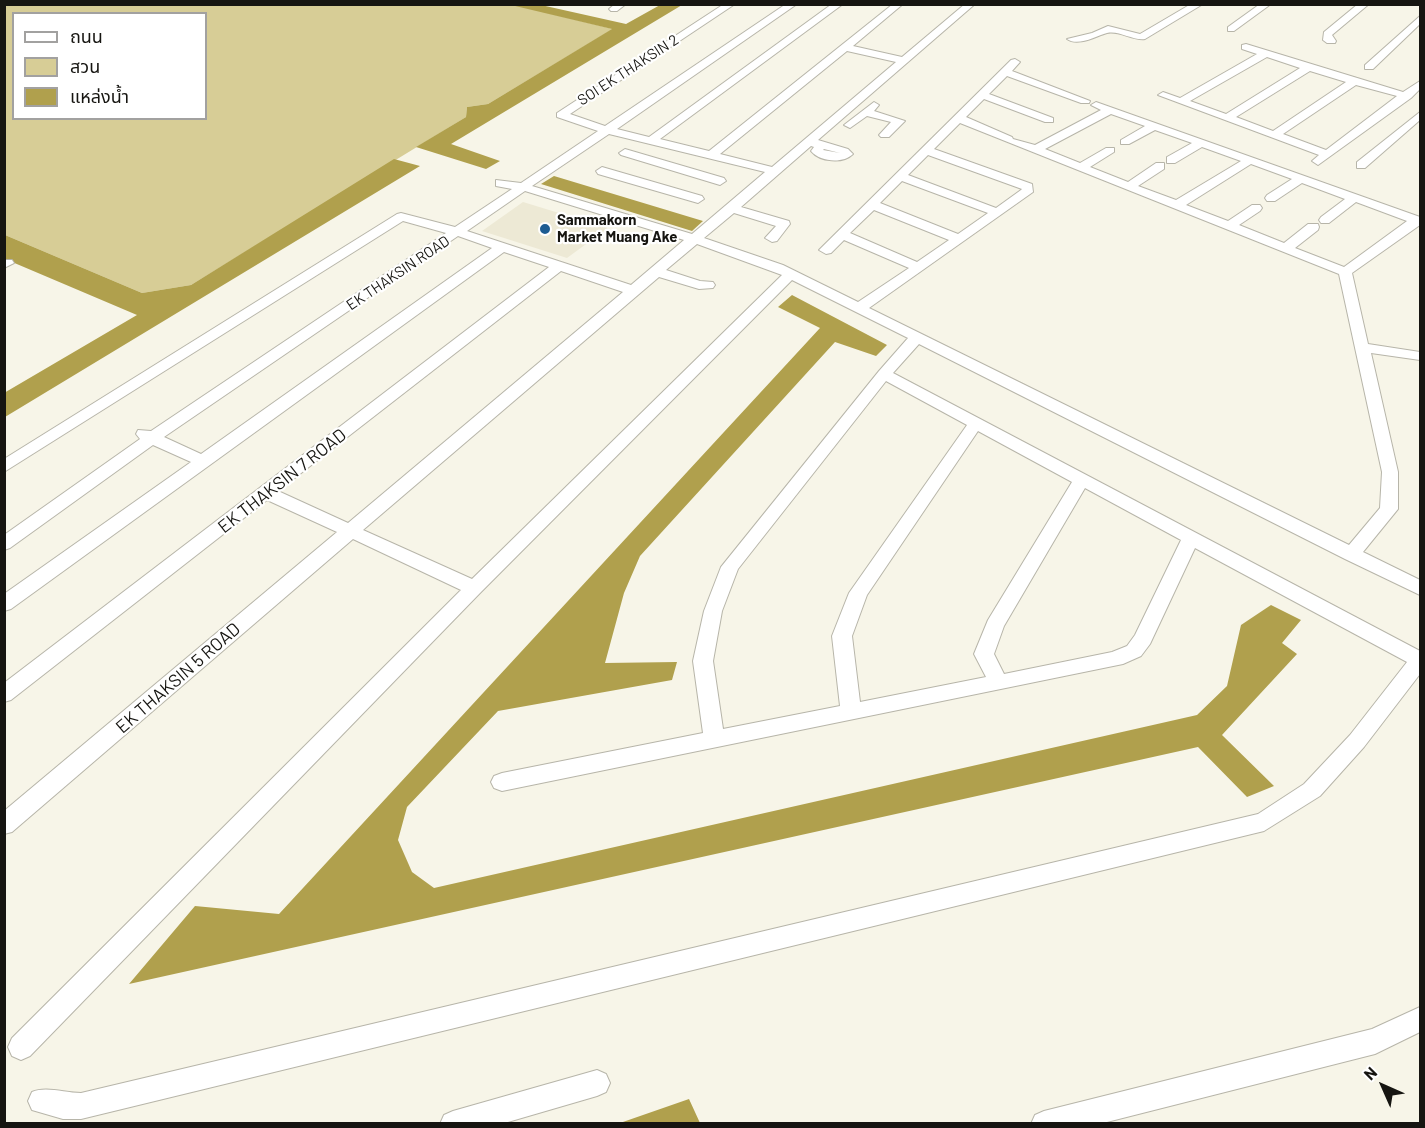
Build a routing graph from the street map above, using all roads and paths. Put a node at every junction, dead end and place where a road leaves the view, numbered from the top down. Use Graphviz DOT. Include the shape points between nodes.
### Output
graph roads {
  1 [pos="731,4"];
  2 [pos="781,4"];
  3 [pos="793,4"];
  4 [pos="839,4"];
  5 [pos="899,4"];
  6 [pos="971,4"];
  7 [pos="1199,4"];
  8 [pos="1268,4"];
  9 [pos="1365,4"];
  10 [pos="1420,19"];
  11 [pos="754,27"];
  12 [pos="1231,29"];
  13 [pos="796,36"];
  14 [pos="1072,39"];
  15 [pos="1331,41"];
  16 [pos="843,47"];
  17 [pos="1246,47"];
  18 [pos="1266,53"];
  19 [pos="905,61"];
  20 [pos="1015,62"];
  21 [pos="1309,67"];
  22 [pos="1369,67"];
  23 [pos="1005,72"];
  24 [pos="1354,82"];
  25 [pos="1420,84"];
  26 [pos="1163,94"];
  27 [pos="982,95"];
  28 [pos="1407,96"];
  29 [pos="862,98"];
  30 [pos="1182,101"];
  31 [pos="1110,110"];
  32 [pos="1420,115"];
  33 [pos="959,118"];
  34 [pos="1227,118"];
  35 [pos="1154,126"];
  36 [pos="604,129"];
  37 [pos="1075,129"];
  38 [pos="889,131"];
  39 [pos="1274,135"];
  40 [pos="649,140"];
  41 [pos="1125,142"];
  42 [pos="1200,143"];
  43 [pos="1036,149"];
  44 [pos="926,150"];
  45 [pos="1110,150"];
  46 [pos="625,153"];
  47 [pos="710,156"];
  48 [pos="1250,160"];
  49 [pos="659,163"];
  50 [pos="742,164"];
  51 [pos="1361,165"];
  52 [pos="1080,167"];
  53 [pos="678,168"];
  54 [pos="776,171"];
  55 [pos="900,176"];
  56 [pos="1300,178"];
  57 [pos="636,181"];
  58 [pos="720,181"];
  59 [pos="654,186"];
  60 [pos="1129,186"];
  61 [pos="515,188"];
  62 [pos="1271,198"];
  63 [pos="1354,198"];
  64 [pos="698,199"];
  65 [pos="871,204"];
  66 [pos="1177,206"];
  67 [pos="732,208"];
  68 [pos="1256,208"];
  69 [pos="684,211"];
  70 [pos="998,213"];
  71 [pos="1418,221"];
  72 [pos="1229,226"];
  73 [pos="453,231"];
  74 [pos="841,234"];
  75 [pos="775,235"];
  76 [pos="959,239"];
  77 [pos="692,242"];
  78 [pos="502,247"];
  79 [pos="1285,249"];
  80 [pos="826,250"];
  81 [pos="559,266"];
  82 [pos="918,267"];
  83 [pos="657,272"];
  84 [pos="1345,272"];
  85 [pos="794,277"];
  86 [pos="708,285"];
  87 [pos="635,291"];
  88 [pos="858,309"];
  89 [pos="916,338"];
  90 [pos="1362,347"];
  91 [pos="1420,356"];
  92 [pos="884,374"];
  93 [pos="975,424"];
  94 [pos="147,435"];
  95 [pos="202,461"];
  96 [pos="4,467"];
  97 [pos="1081,481"];
  98 [pos="267,493"];
  99 [pos="351,530"];
  100 [pos="4,531"];
  101 [pos="1190,539"];
  102 [pos="4,544"];
  103 [pos="1351,555"];
  104 [pos="474,588"];
  105 [pos="1420,588"];
  106 [pos="4,604"];
  107 [pos="1420,660"];
  108 [pos="999,682"];
  109 [pos="4,694"];
  110 [pos="851,712"];
  111 [pos="714,740"];
  112 [pos="502,782"];
  113 [pos="4,825"];
  114 [pos="1420,1019"];
  115 [pos="21,1047"];
  116 [pos="597,1083"];
  117 [pos="41,1101"];
  118 [pos="453,1124"];
  119 [pos="1044,1124"];
  1 -- 36 [label="street, SOI EK THAKSIN 2" via="561,115"];
  2 -- 11 [label="street, EK THAKSIN ROAD"];
  3 -- 11 [label="street, EK THAKSIN ROAD"];
  4 -- 13 [label="street"];
  5 -- 16 [label="street"];
  6 -- 19 [label="street, EK THAKSIN 5 ROAD"];
  7 -- 14 [label="street" via="1141,37 1108,29"];
  8 -- 12 [label="street"];
  9 -- 15 [label="street" via="1327,34"];
  10 -- 22 [label="street"];
  11 -- 13 [label="street"];
  11 -- 36 [label="street, EK THAKSIN ROAD"];
  13 -- 40 [label="street"];
  16 -- 19 [label="street"];
  16 -- 47 [label="street"];
  17 -- 18 [label="street"];
  18 -- 21 [label="street"];
  18 -- 30 [label="street"];
  19 -- 29 [label="street, EK THAKSIN 5 ROAD"];
  20 -- 23 [label="street"];
  21 -- 24 [label="street"];
  21 -- 34 [label="street"];
  23 -- 27 [label="street"];
  23 -- 31 [label="street"];
  24 -- 28 [label="street"];
  24 -- 39 [label="street"];
  25 -- 28 [label="street"];
  26 -- 30 [label="street"];
  27 -- 33 [label="street"];
  27 -- 37 [label="street"];
  28 -- 39 [label="street" via="1323,157"];
  29 -- 38 [label="street" via="876,102 857,118"];
  29 -- 54 [label="street, EK THAKSIN 5 ROAD" via="816,144"];
  30 -- 34 [label="street"];
  31 -- 35 [label="street"];
  31 -- 37 [label="street"];
  32 -- 51 [label="street"];
  33 -- 43 [label="street"];
  33 -- 44 [label="street"];
  34 -- 39 [label="street"];
  35 -- 41 [label="street"];
  35 -- 42 [label="street"];
  36 -- 40 [label="street"];
  36 -- 61 [label="street, EK THAKSIN ROAD"];
  37 -- 43 [label="street"];
  40 -- 46 [label="street"];
  40 -- 47 [label="street"];
  42 -- 48 [label="street"];
  42 -- 60 [label="street"];
  43 -- 52 [label="street"];
  44 -- 55 [label="street"];
  44 -- 70 [label="street" via="1028,188"];
  45 -- 52 [label="street"];
  46 -- 49 [label="street"];
  46 -- 57 [label="street" via="598,173"];
  47 -- 50 [label="street"];
  48 -- 56 [label="street"];
  48 -- 66 [label="street"];
  49 -- 53 [label="street"];
  49 -- 57 [label="street"];
  50 -- 54 [label="street"];
  50 -- 58 [label="street"];
  52 -- 60 [label="street"];
  53 -- 58 [label="street"];
  53 -- 59 [label="street"];
  54 -- 67 [label="street, EK THAKSIN 5 ROAD"];
  55 -- 65 [label="street"];
  55 -- 70 [label="street"];
  56 -- 62 [label="street"];
  56 -- 63 [label="street"];
  57 -- 59 [label="street"];
  58 -- 64 [label="street"];
  59 -- 64 [label="street"];
  60 -- 66 [label="street"];
  61 -- 73 [label="street, EK THAKSIN ROAD"];
  61 -- 77 [label="street"];
  63 -- 71 [label="street"];
  63 -- 79 [label="street"];
  64 -- 69 [label="street"];
  65 -- 74 [label="street"];
  65 -- 76 [label="street"];
  66 -- 72 [label="street"];
  67 -- 75 [label="street" via="757,215 750,225"];
  67 -- 77 [label="street, EK THAKSIN 5 ROAD"];
  68 -- 72 [label="street"];
  70 -- 76 [label="street"];
  71 -- 84 [label="street"];
  72 -- 79 [label="street"];
  73 -- 78 [label="street"];
  73 -- 94 [label="street, EK THAKSIN ROAD"];
  73 -- 96 [label="street" via="406,217 396,218"];
  74 -- 80 [label="street"];
  74 -- 82 [label="street"];
  76 -- 82 [label="street"];
  77 -- 83 [label="street, EK THAKSIN 5 ROAD"];
  77 -- 85 [label="street"];
  78 -- 81 [label="street"];
  78 -- 95 [label="street"];
  79 -- 84 [label="street"];
  81 -- 87 [label="street"];
  81 -- 98 [label="street, EK THAKSIN 7 ROAD"];
  82 -- 88 [label="street"];
  83 -- 86 [label="street"];
  83 -- 87 [label="street, EK THAKSIN 5 ROAD"];
  84 -- 90 [label="street"];
  85 -- 88 [label="street"];
  85 -- 104 [label="street"];
  87 -- 99 [label="street, EK THAKSIN 5 ROAD"];
  88 -- 89 [label="street"];
  89 -- 92 [label="street"];
  89 -- 103 [label="street"];
  90 -- 91 [label="street"];
  90 -- 103 [label="street" via="1390,472 1389,509"];
  92 -- 93 [label="street"];
  92 -- 111 [label="street" via="730,567 713,611 703,661"];
  93 -- 97 [label="street"];
  93 -- 110 [label="street" via="858,593 842,636"];
  94 -- 95 [label="street"];
  94 -- 100 [label="street, EK THAKSIN ROAD"];
  94 -- 102 [label="street, EK THAKSIN ROAD"];
  95 -- 106 [label="street"];
  97 -- 101 [label="street"];
  97 -- 108 [label="street" via="995,625 984,654"];
  98 -- 99 [label="street"];
  98 -- 109 [label="street, EK THAKSIN 7 ROAD"];
  99 -- 104 [label="street"];
  99 -- 113 [label="street, EK THAKSIN 5 ROAD"];
  101 -- 107 [label="street"];
  101 -- 108 [label="street" via="1134,651 1116,659"];
  103 -- 105 [label="street"];
  104 -- 115 [label="street"];
  107 -- 117 [label="street" via="1357,741 1312,790 1264,822 81,1106"];
  108 -- 110 [label="street"];
  110 -- 111 [label="street"];
  111 -- 112 [label="street"];
  114 -- 119 [label="street" via="1375,1041"];
  116 -- 118 [label="street"];
}
